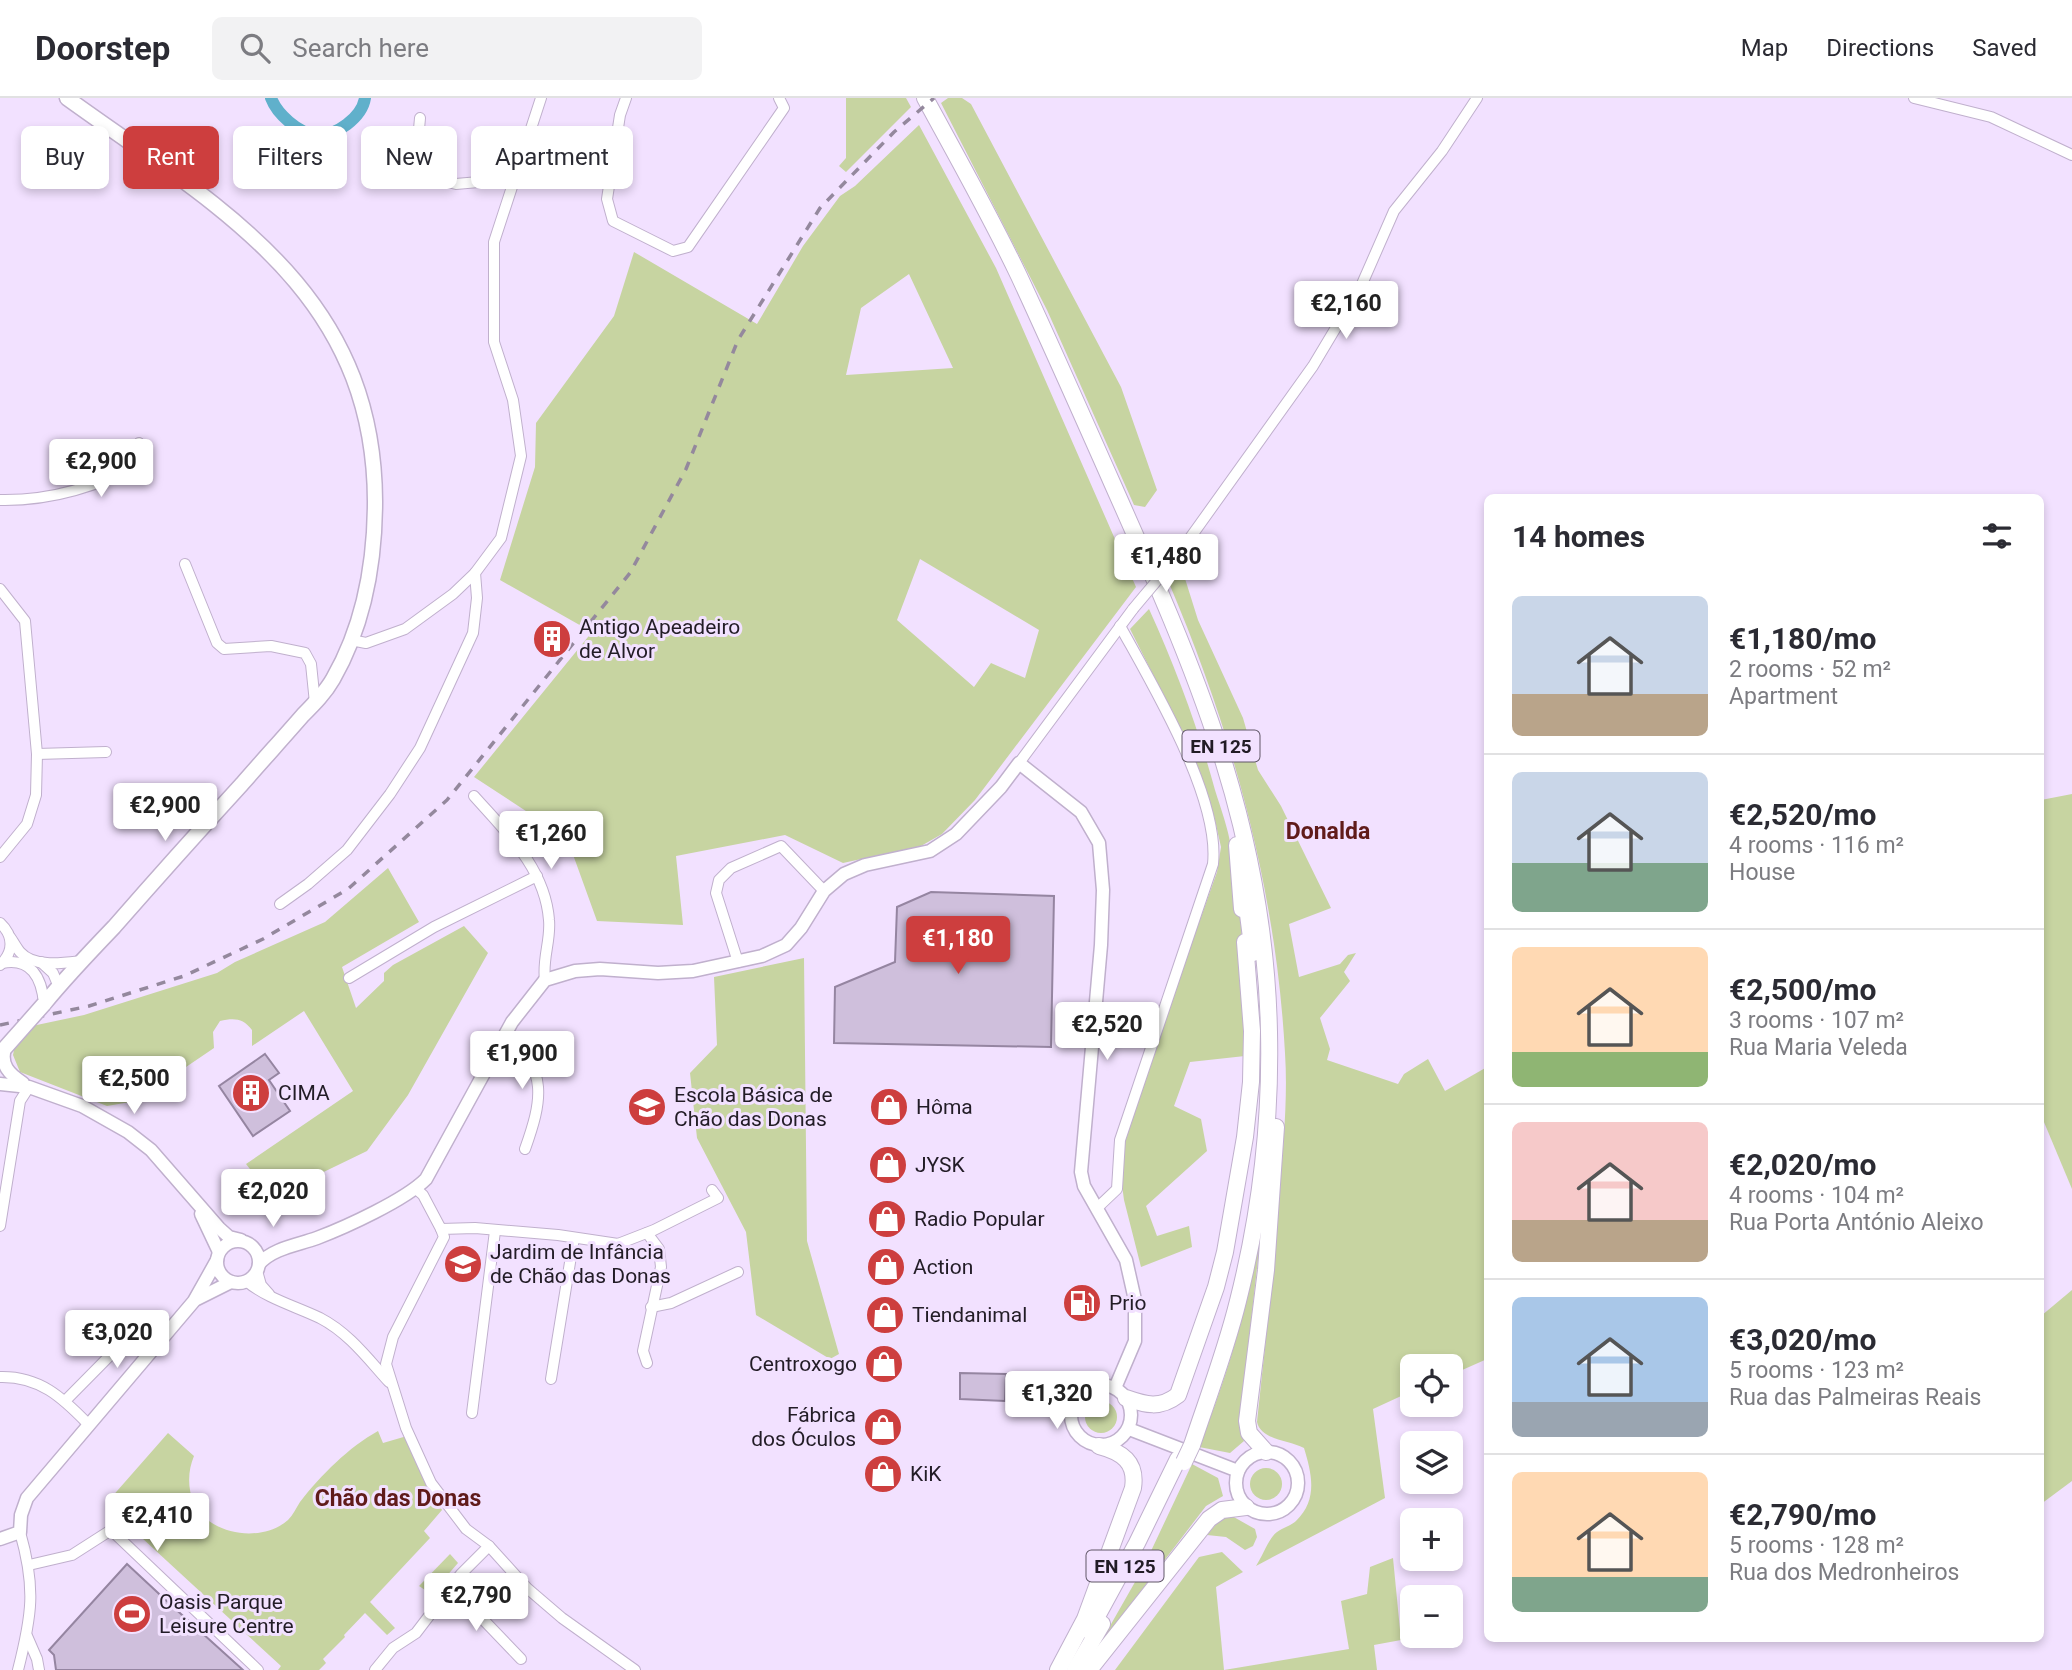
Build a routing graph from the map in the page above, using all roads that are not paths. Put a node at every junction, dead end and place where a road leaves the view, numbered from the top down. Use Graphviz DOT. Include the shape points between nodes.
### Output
graph roads {
  1 [pos="67,98"];
  2 [pos="541,98"];
  3 [pos="625,98"];
  4 [pos="779,98"];
  5 [pos="914,98"];
  6 [pos="925,98"];
  7 [pos="1477,98"];
  8 [pos="1914,98"];
  9 [pos="420,118"];
  10 [pos="419,126"];
  11 [pos="532,126"];
  12 [pos="2072,155"];
  13 [pos="511,189"];
  14 [pos="139,443"];
  15 [pos="0,500"];
  16 [pos="185,564"];
  17 [pos="475,573"];
  18 [pos="0,589"];
  19 [pos="1120,626"];
  20 [pos="351,640"];
  21 [pos="315,703"];
  22 [pos="106,752"];
  23 [pos="37,754"];
  24 [pos="1019,763"];
  25 [pos="474,796"];
  26 [pos="1238,806"];
  27 [pos="1237,845"];
  28 [pos="0,857"];
  29 [pos="537,876"];
  30 [pos="824,891"];
  31 [pos="280,904"];
  32 [pos="1,923"];
  33 [pos="10,937"];
  34 [pos="40,961"];
  35 [pos="82,961"];
  36 [pos="738,962"];
  37 [pos="1,964"];
  38 [pos="33,972"];
  39 [pos="349,978"];
  40 [pos="545,980"];
  41 [pos="58,987"];
  42 [pos="44,1004"];
  43 [pos="506,1033"];
  44 [pos="2,1050"];
  45 [pos="0,1072"];
  46 [pos="14,1078"];
  47 [pos="0,1084"];
  48 [pos="29,1087"];
  49 [pos="525,1149"];
  50 [pos="4,1170"];
  51 [pos="416,1189"];
  52 [pos="712,1190"];
  53 [pos="197,1204"];
  54 [pos="1097,1208"];
  55 [pos="0,1226"];
  56 [pos="441,1229"];
  57 [pos="495,1231"];
  58 [pos="647,1233"];
  59 [pos="574,1238"];
  60 [pos="245,1242"];
  61 [pos="296,1245"];
  62 [pos="218,1256"];
  63 [pos="258,1268"];
  64 [pos="738,1272"];
  65 [pos="231,1282"];
  66 [pos="246,1282"];
  67 [pos="275,1299"];
  68 [pos="194,1301"];
  69 [pos="651,1307"];
  70 [pos="169,1329"];
  71 [pos="647,1363"];
  72 [pos="0,1377"];
  73 [pos="551,1379"];
  74 [pos="391,1385"];
  75 [pos="1121,1393"];
  76 [pos="65,1401"];
  77 [pos="471,1413"];
  78 [pos="88,1424"];
  79 [pos="1129,1429"];
  80 [pos="1189,1443"];
  81 [pos="1099,1446"];
  82 [pos="1266,1452"];
  83 [pos="1181,1461"];
  84 [pos="1238,1471"];
  85 [pos="1246,1507"];
  86 [pos="20,1532"];
  87 [pos="0,1539"];
  88 [pos="489,1546"];
  89 [pos="29,1565"];
  90 [pos="451,1586"];
  91 [pos="27,1636"];
  92 [pos="522,1659"];
  93 [pos="18,1670"];
  94 [pos="39,1670"];
  95 [pos="258,1670"];
  96 [pos="375,1670"];
  97 [pos="635,1670"];
  98 [pos="1058,1670"];
  99 [pos="1066,1670"];
  100 [pos="1075,1670"];
  101 [pos="1089,1670"];
  1 -- 20 [label="main road" via="266,249 307,295 341,347 368,421 375,465 372,562"];
  2 -- 11 [label="street"];
  3 -- 4 [label="street" via="607,199 614,221 673,251 688,247 740,175 784,108"];
  5 -- 27 [label="main road, EN 125" via="1026,315 1158,611 1207,737"];
  6 -- 26 [label="main road, EN 125" via="1017,272 1140,546 1205,699"];
  7 -- 19 [label="street, bridge" via="1394,211 1362,284 1313,366 1175,559"];
  8 -- 12 [label="street" via="1991,117"];
  9 -- 10 [label="street"];
  13 -- 17 [label="street" via="494,243 492,295 494,342 513,400 521,456 501,538"];
  14 -- 15 [label="street" via="147,458 114,478 31,500"];
  16 -- 21 [label="street" via="217,643 225,649 271,646 305,653 311,664"];
  17 -- 20 [label="street" via="405,629 366,643"];
  17 -- 31 [label="street" via="473,633 420,748 347,850"];
  18 -- 23 [label="street" via="25,621"];
  19 -- 24 [label="street"];
  19 -- 54 [label="street" via="1196,779 1208,808 1215,846 1213,864 1120,1140 1117,1189"];
  20 -- 21 [label="main road" via="332,681"];
  21 -- 35 [label="main road"];
  22 -- 23 [label="street"];
  23 -- 28 [label="street" via="36,795 27,824"];
  24 -- 30 [label="street" via="956,834 930,851 844,874"];
  24 -- 54 [label="street" via="1082,812 1099,843 1101,945 1080,1160 1084,1186"];
  25 -- 29 [label="street" via="523,851"];
  26 -- 80 [label="main road, EN 125" via="1261,924 1265,972 1269,1030 1265,1141 1239,1299 1223,1356"];
  26 -- 82 [label="main road" via="1266,927 1276,1054 1272,1209 1247,1421 1255,1442"];
  27 -- 75 [label="main road" via="1252,1031 1251,1082 1225,1252 1178,1395 1154,1405"];
  27 -- 80 [label="main road, EN 125" via="1258,994 1261,1089 1256,1152 1236,1283"];
  29 -- 39 [label="street" via="434,927"];
  29 -- 40 [label="street" via="550,923"];
  30 -- 36 [label="street" via="786,945"];
  30 -- 36 [label="street" via="781,846 731,868 719,880 716,893"];
  32 -- 33 [label="street"];
  33 -- 34 [label="street" via="20,953"];
  33 -- 37 [label="street" via="10,951"];
  34 -- 35 [label="street"];
  34 -- 41 [label="street" via="53,973"];
  35 -- 41 [label="main road"];
  36 -- 40 [label="street" via="659,973 575,971"];
  37 -- 38 [label="street" via="18,961"];
  38 -- 41 [label="street"];
  38 -- 42 [label="street"];
  40 -- 43 [label="street"];
  41 -- 42 [label="main road"];
  42 -- 44 [label="main road, bridge"];
  43 -- 49 [label="street" via="522,1046 536,1070 539,1111"];
  43 -- 51 [label="street" via="426,1179"];
  44 -- 46 [label="street" via="6,1070"];
  45 -- 46 [label="street"];
  46 -- 48 [label="street"];
  47 -- 48 [label="street"];
  48 -- 50 [label="street" via="20,1101"];
  48 -- 53 [label="street" via="82,1106 128,1132 151,1150"];
  50 -- 55 [label="street"];
  51 -- 56 [label="street"];
  51 -- 61 [label="street"];
  52 -- 58 [label="street" via="718,1198"];
  53 -- 60 [label="street" via="229,1237"];
  53 -- 62 [label="street"];
  54 -- 75 [label="street" via="1126,1260 1135,1300 1135,1341"];
  56 -- 57 [label="street"];
  56 -- 74 [label="street" via="444,1237 393,1338 386,1364"];
  57 -- 59 [label="street"];
  57 -- 77 [label="street"];
  58 -- 59 [label="street" via="618,1244"];
  58 -- 69 [label="street" via="659,1249 661,1267"];
  59 -- 73 [label="street"];
  60 -- 61 [label="street"];
  60 -- 62 [label="street" via="225,1244"];
  60 -- 63 [label="street" via="256,1250"];
  61 -- 63 [label="street" via="266,1256"];
  62 -- 65 [label="street" via="221,1275"];
  62 -- 68 [label="street"];
  63 -- 66 [label="street"];
  63 -- 67 [label="street" via="261,1285"];
  64 -- 69 [label="street" via="671,1303"];
  65 -- 66 [label="street"];
  65 -- 68 [label="street"];
  66 -- 67 [label="street"];
  67 -- 74 [label="street" via="322,1319 351,1340"];
  68 -- 70 [label="street"];
  69 -- 71 [label="street" via="642,1351"];
  70 -- 76 [label="street" via="159,1321 142,1322"];
  70 -- 78 [label="street"];
  72 -- 76 [label="street" via="31,1380"];
  74 -- 88 [label="street" via="431,1483 466,1529"];
  75 -- 79 [label="street" via="1132,1413"];
  75 -- 81 [label="street" via="1090,1387 1072,1407 1078,1435"];
  76 -- 78 [label="street"];
  78 -- 86 [label="street" via="27,1498"];
  79 -- 81 [label="street" via="1116,1442"];
  79 -- 84 [label="street"];
  80 -- 83 [label="main road, EN 125"];
  81 -- 98 [label="main road" via="1126,1457 1133,1472 1133,1488 1086,1619"];
  82 -- 84 [label="street" via="1249,1457"];
  82 -- 85 [label="street" via="1283,1456 1296,1471 1294,1500 1279,1512 1261,1514"];
  83 -- 99 [label="main road, EN 125"];
  83 -- 100 [label="main road, EN 125" via="1139,1557"];
  84 -- 85 [label="street" via="1236,1490"];
  85 -- 101 [label="main road" via="1222,1510 1209,1520"];
  86 -- 87 [label="street"];
  86 -- 89 [label="street"];
  88 -- 90 [label="street"];
  88 -- 97 [label="street" via="562,1618"];
  89 -- 91 [label="street" via="32,1598"];
  89 -- 95 [label="street" via="72,1555 111,1531"];
  90 -- 92 [label="street"];
  90 -- 96 [label="street" via="416,1633 393,1648"];
  91 -- 93 [label="street"];
  91 -- 94 [label="street"];
}
